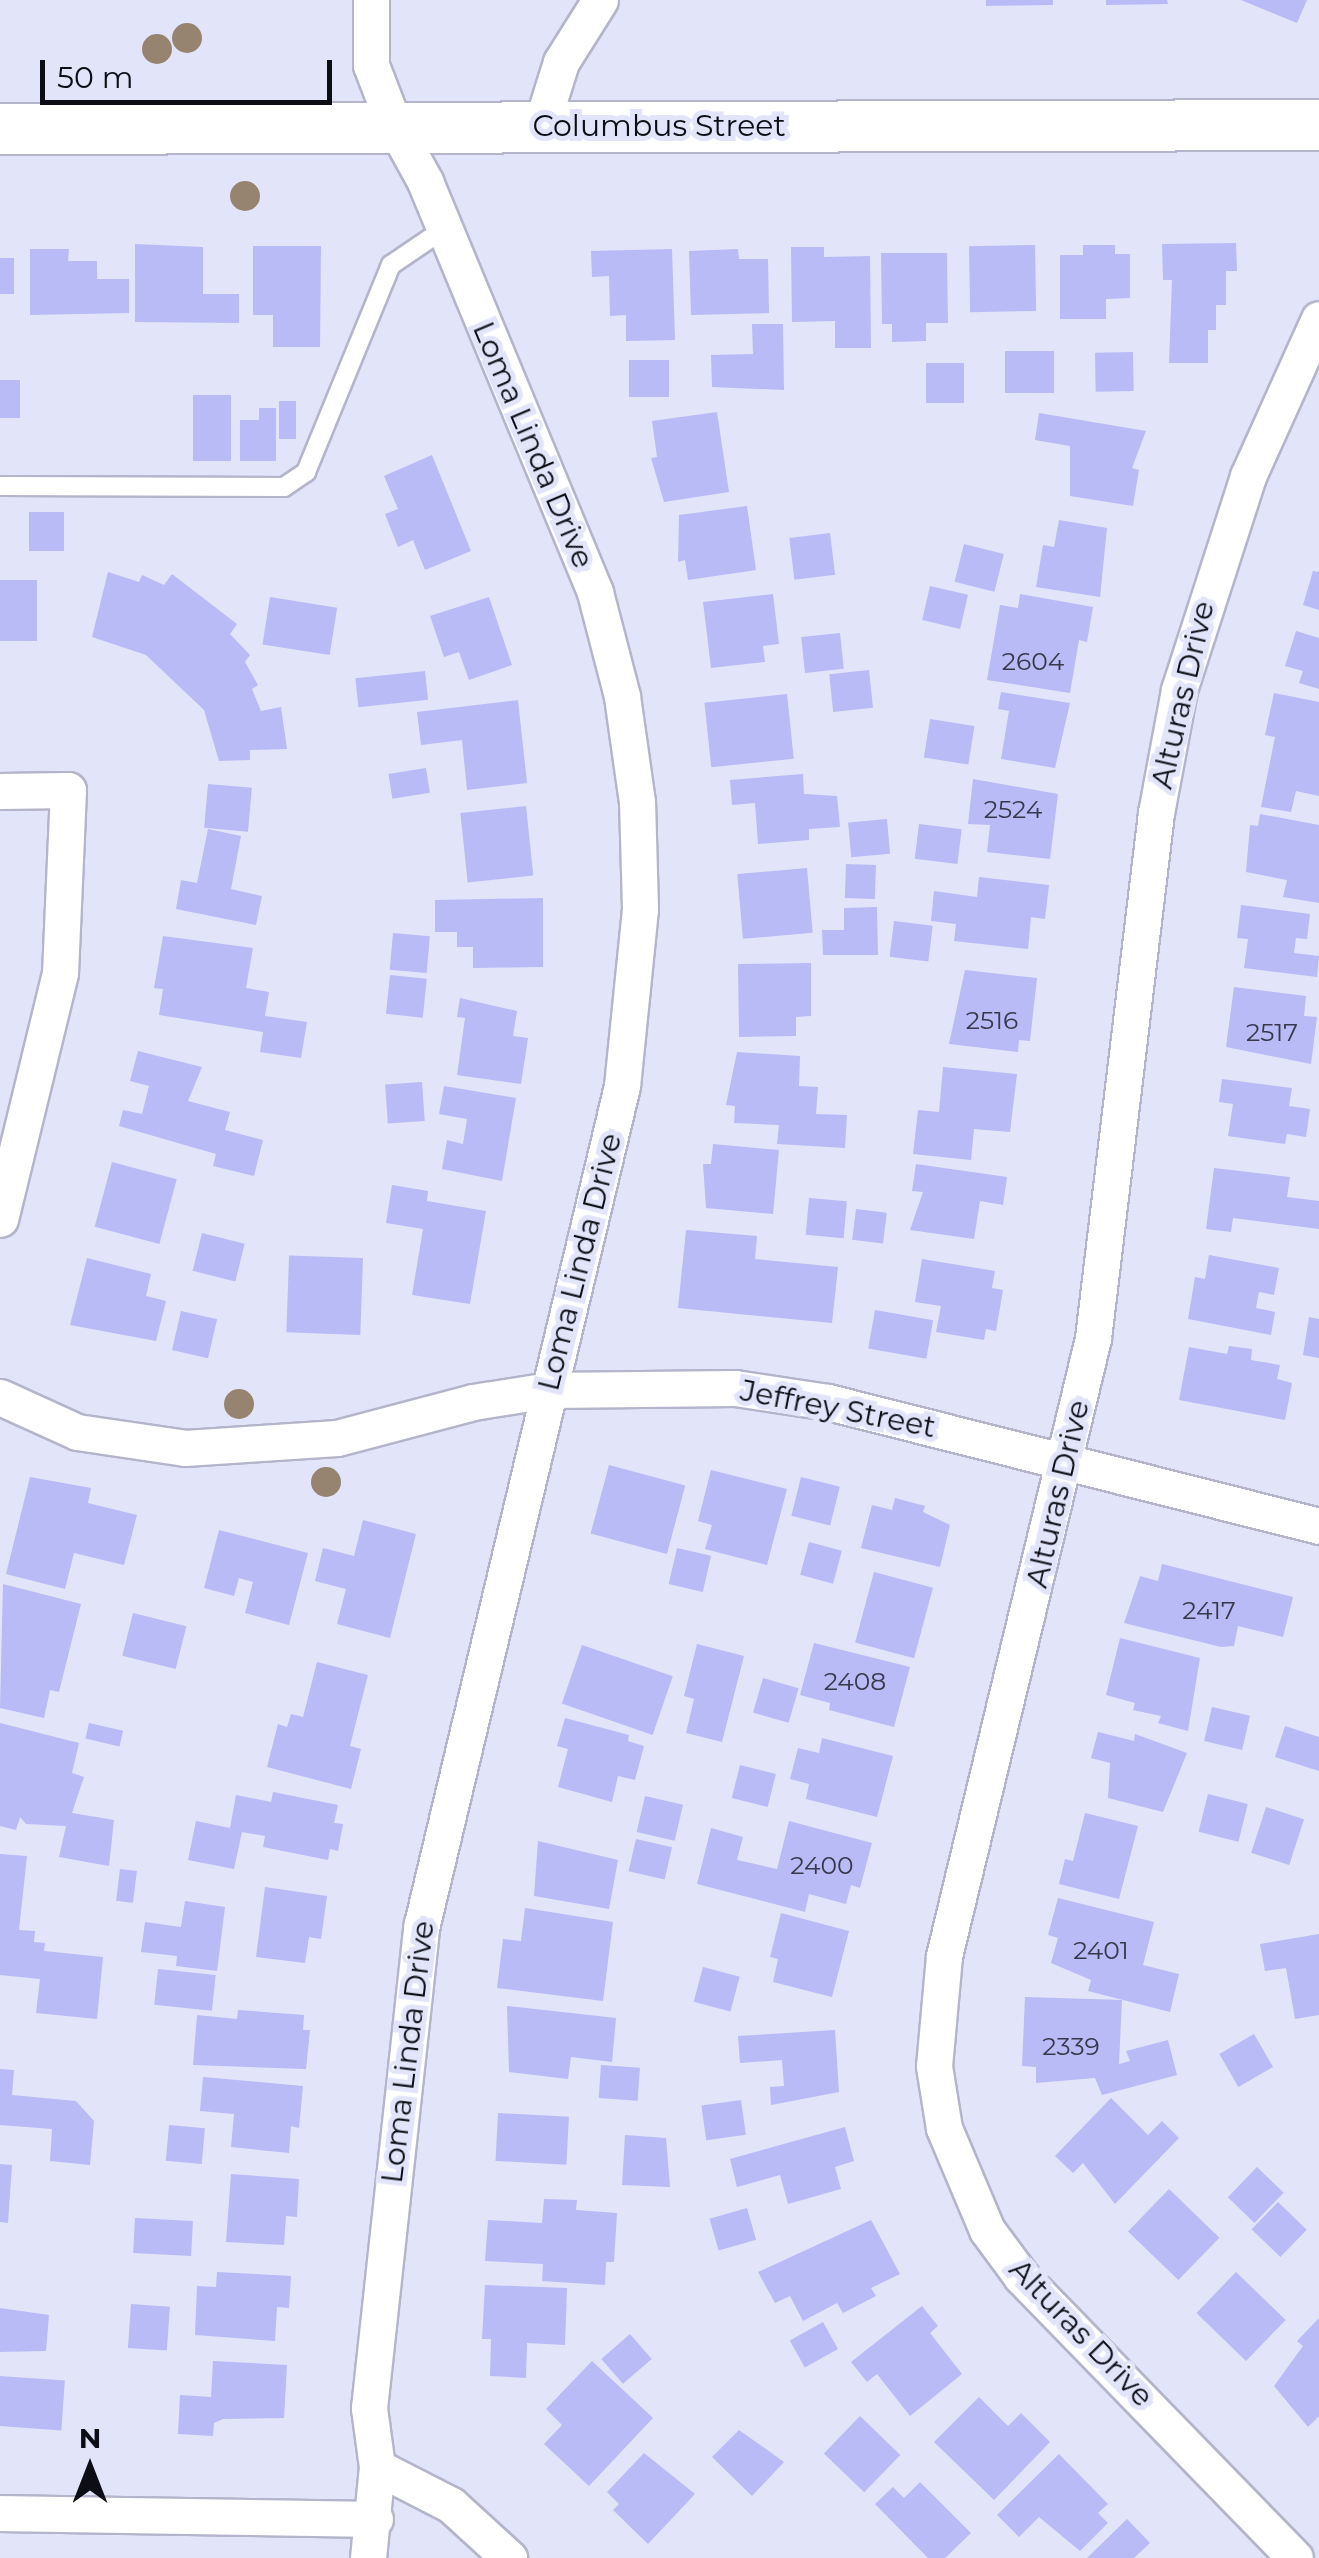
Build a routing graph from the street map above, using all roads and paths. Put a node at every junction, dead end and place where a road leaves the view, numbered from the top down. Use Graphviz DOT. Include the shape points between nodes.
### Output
graph roads {
  1 [pos="370,0"];
  2 [pos="600,0"];
  3 [pos="394,125"];
  4 [pos="1319,125"];
  5 [pos="541,126"];
  6 [pos="0,129"];
  7 [pos="441,231"];
  8 [pos="1319,319"];
  9 [pos="0,486"];
  10 [pos="0,790"];
  11 [pos="0,1219"];
  12 [pos="548,1390"];
  13 [pos="0,1397"];
  14 [pos="1067,1460"];
  15 [pos="1319,1526"];
  16 [pos="377,2467"];
  17 [pos="0,2513"];
  18 [pos="375,2519"];
  19 [pos="368,2558"];
  20 [pos="509,2558"];
  21 [pos="1296,2558"];
  1 -- 3 [label="street, Loma Linda Drive" via="372,65"];
  2 -- 5 [label="street" via="561,62"];
  3 -- 5 [label="main road, Columbus Street"];
  3 -- 6 [label="main road, Columbus Street"];
  3 -- 7 [label="street, Loma Linda Drive" via="426,183"];
  4 -- 5 [label="main road, Columbus Street"];
  7 -- 9 [label="lane" via="391,265 306,472 284,487"];
  7 -- 12 [label="street, Loma Linda Drive" via="559,492 596,592 622,696 636,802 640,908 622,1086"];
  8 -- 14 [label="street, Alturas Drive" via="1248,476 1179,690 1156,813 1099,1301"];
  10 -- 11 [label="street" via="68,790 60,974"];
  12 -- 13 [label="street, Jeffrey Street" via="337,1438 185,1448 78,1432"];
  12 -- 14 [label="street, Jeffrey Street" via="735,1388 828,1402"];
  12 -- 16 [label="street, Loma Linda Drive" via="422,1924 369,2408"];
  14 -- 15 [label="street, Jeffrey Street"];
  14 -- 21 [label="street, Alturas Drive" via="942,1972 934,2066 944,2128 987,2230 1021,2276"];
  16 -- 18 [label="street, Loma Linda Drive"];
  16 -- 20 [label="street" via="451,2506"];
  17 -- 18 [label="street"];
  18 -- 19 [label="street, Loma Linda Drive"];
}
